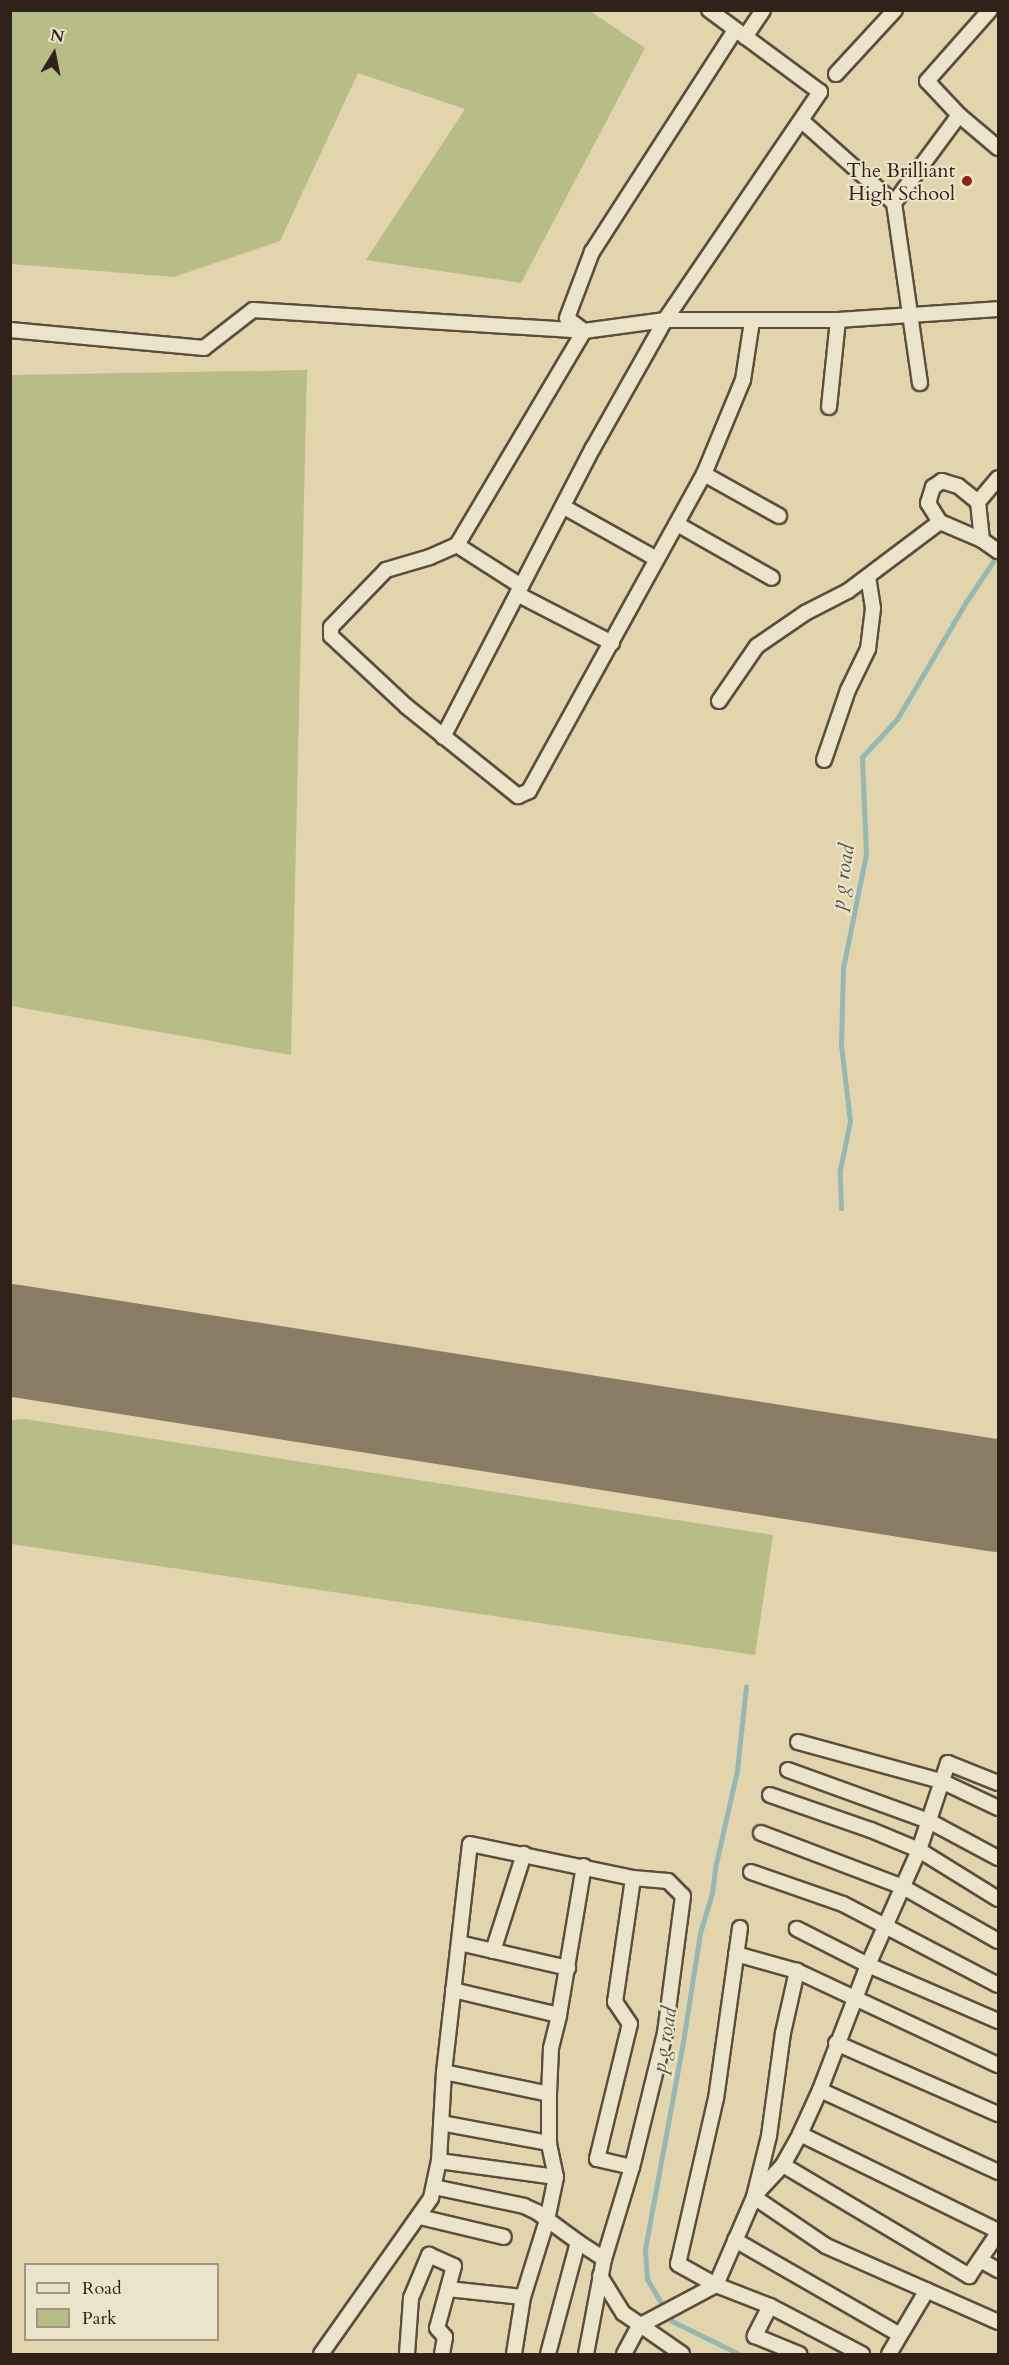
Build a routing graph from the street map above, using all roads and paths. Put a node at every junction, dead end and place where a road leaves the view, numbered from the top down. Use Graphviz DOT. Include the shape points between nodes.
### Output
graph roads {
  1 [pos="709,10"];
  2 [pos="763,10"];
  3 [pos="895,10"];
  4 [pos="990,10"];
  5 [pos="999,18"];
  6 [pos="740,33"];
  7 [pos="836,74"];
  8 [pos="959,115"];
  9 [pos="802,121"];
  10 [pos="999,148"];
  11 [pos="894,203"];
  12 [pos="999,309"];
  13 [pos="909,314"];
  14 [pos="665,320"];
  15 [pos="838,320"];
  16 [pos="752,321"];
  17 [pos="10,330"];
  18 [pos="584,332"];
  19 [pos="920,383"];
  20 [pos="829,406"];
  21 [pos="704,474"];
  22 [pos="999,478"];
  23 [pos="978,502"];
  24 [pos="564,507"];
  25 [pos="779,516"];
  26 [pos="940,522"];
  27 [pos="677,524"];
  28 [pos="982,540"];
  29 [pos="457,545"];
  30 [pos="999,551"];
  31 [pos="655,558"];
  32 [pos="868,576"];
  33 [pos="772,578"];
  34 [pos="519,590"];
  35 [pos="612,643"];
  36 [pos="718,701"];
  37 [pos="443,737"];
  38 [pos="824,760"];
  39 [pos="798,1742"];
  40 [pos="788,1770"];
  41 [pos="941,1781"];
  42 [pos="999,1783"];
  43 [pos="770,1795"];
  44 [pos="999,1808"];
  45 [pos="929,1821"];
  46 [pos="761,1833"];
  47 [pos="919,1850"];
  48 [pos="524,1854"];
  49 [pos="999,1858"];
  50 [pos="584,1866"];
  51 [pos="752,1872"];
  52 [pos="633,1878"];
  53 [pos="903,1887"];
  54 [pos="999,1899"];
  55 [pos="884,1924"];
  56 [pos="740,1928"];
  57 [pos="797,1929"];
  58 [pos="999,1941"];
  59 [pos="459,1943"];
  60 [pos="493,1951"];
  61 [pos="736,1954"];
  62 [pos="868,1965"];
  63 [pos="568,1968"];
  64 [pos="797,1971"];
  65 [pos="999,1985"];
  66 [pos="453,1990"];
  67 [pos="854,1997"];
  68 [pos="559,2015"];
  69 [pos="999,2021"];
  70 [pos="836,2043"];
  71 [pos="999,2065"];
  72 [pos="444,2072"];
  73 [pos="820,2091"];
  74 [pos="549,2094"];
  75 [pos="999,2114"];
  76 [pos="441,2123"];
  77 [pos="800,2134"];
  78 [pos="549,2143"];
  79 [pos="439,2161"];
  80 [pos="783,2165"];
  81 [pos="632,2166"];
  82 [pos="999,2172"];
  83 [pos="556,2177"];
  84 [pos="434,2187"];
  85 [pos="754,2197"];
  86 [pos="420,2217"];
  87 [pos="547,2220"];
  88 [pos="999,2232"];
  89 [pos="504,2237"];
  90 [pos="735,2240"];
  91 [pos="578,2242"];
  92 [pos="604,2259"];
  93 [pos="980,2260"];
  94 [pos="999,2270"];
  95 [pos="600,2276"];
  96 [pos="716,2285"];
  97 [pos="448,2289"];
  98 [pos="927,2290"];
  99 [pos="523,2297"];
  100 [pos="770,2307"];
  101 [pos="999,2322"];
  102 [pos="639,2326"];
  103 [pos="900,2335"];
  104 [pos="674,2352"];
  105 [pos="858,2353"];
  106 [pos="321,2355"];
  107 [pos="407,2355"];
  108 [pos="442,2355"];
  109 [pos="514,2355"];
  110 [pos="548,2355"];
  111 [pos="586,2355"];
  112 [pos="624,2355"];
  113 [pos="799,2355"];
  114 [pos="889,2355"];
  1 -- 6 [label="street"];
  2 -- 6 [label="street"];
  3 -- 7 [label="street"];
  4 -- 5 [label="street"];
  4 -- 8 [label="street" via="927,81"];
  6 -- 9 [label="street" via="820,92"];
  6 -- 18 [label="street" via="592,252 567,318"];
  8 -- 10 [label="street"];
  8 -- 11 [label="street"];
  9 -- 11 [label="street"];
  9 -- 14 [label="street"];
  11 -- 13 [label="street"];
  12 -- 13 [label="street"];
  13 -- 15 [label="street"];
  13 -- 19 [label="street"];
  14 -- 16 [label="street"];
  14 -- 18 [label="street"];
  14 -- 24 [label="street"];
  15 -- 16 [label="street"];
  15 -- 20 [label="street"];
  16 -- 21 [label="street" via="743,380"];
  17 -- 18 [label="street" via="204,348 253,310"];
  18 -- 29 [label="street"];
  21 -- 25 [label="street"];
  21 -- 27 [label="street"];
  22 -- 23 [label="street"];
  23 -- 26 [label="street" via="958,486 942,481 933,487 928,503"];
  23 -- 28 [label="street"];
  24 -- 31 [label="street"];
  24 -- 34 [label="street"];
  26 -- 28 [label="street"];
  26 -- 32 [label="street"];
  27 -- 31 [label="street"];
  27 -- 33 [label="street"];
  28 -- 30 [label="street"];
  29 -- 34 [label="street"];
  29 -- 37 [label="street" via="386,570 331,627 331,636"];
  31 -- 35 [label="street"];
  32 -- 36 [label="street" via="757,646"];
  32 -- 38 [label="street" via="873,608 868,649 848,690"];
  34 -- 35 [label="street"];
  34 -- 37 [label="street"];
  35 -- 37 [label="street" via="529,791 518,796"];
  39 -- 41 [label="street"];
  40 -- 45 [label="street"];
  41 -- 42 [label="street" via="948,1763"];
  41 -- 44 [label="street"];
  41 -- 45 [label="street"];
  43 -- 47 [label="street"];
  45 -- 47 [label="street"];
  45 -- 49 [label="street"];
  46 -- 53 [label="street"];
  47 -- 53 [label="street"];
  47 -- 54 [label="street"];
  48 -- 50 [label="street"];
  48 -- 59 [label="street" via="470,1844"];
  48 -- 60 [label="street"];
  50 -- 52 [label="street"];
  50 -- 63 [label="street"];
  51 -- 55 [label="street" via="843,1904"];
  52 -- 81 [label="street" via="615,2002 630,2024 597,2159"];
  52 -- 81 [label="street" via="668,1881 682,1896 665,2033"];
  53 -- 55 [label="street"];
  53 -- 58 [label="street"];
  55 -- 62 [label="street"];
  55 -- 65 [label="street"];
  56 -- 61 [label="street"];
  57 -- 62 [label="street"];
  59 -- 60 [label="street"];
  59 -- 66 [label="street"];
  60 -- 63 [label="street"];
  61 -- 64 [label="street"];
  61 -- 96 [label="street" via="716,2098 678,2264"];
  62 -- 67 [label="street"];
  62 -- 69 [label="street"];
  63 -- 68 [label="street"];
  64 -- 67 [label="street"];
  64 -- 85 [label="street" via="783,2033 769,2136"];
  66 -- 68 [label="street"];
  66 -- 72 [label="street"];
  67 -- 70 [label="street"];
  67 -- 71 [label="street"];
  68 -- 74 [label="street" via="551,2048"];
  70 -- 73 [label="street"];
  70 -- 75 [label="street"];
  72 -- 74 [label="street"];
  72 -- 76 [label="street"];
  73 -- 77 [label="street"];
  73 -- 82 [label="street"];
  74 -- 78 [label="street"];
  76 -- 78 [label="street"];
  76 -- 79 [label="street"];
  77 -- 80 [label="street"];
  77 -- 88 [label="street"];
  78 -- 83 [label="street"];
  79 -- 83 [label="street"];
  79 -- 84 [label="street"];
  80 -- 85 [label="street"];
  80 -- 93 [label="street" via="969,2276"];
  81 -- 92 [label="street"];
  83 -- 87 [label="street"];
  84 -- 86 [label="street"];
  84 -- 87 [label="street" via="524,2206"];
  85 -- 90 [label="street"];
  85 -- 98 [label="street" via="826,2246"];
  86 -- 89 [label="street"];
  86 -- 106 [label="street"];
  87 -- 91 [label="street"];
  87 -- 99 [label="street"];
  88 -- 93 [label="street"];
  90 -- 96 [label="street"];
  90 -- 103 [label="street"];
  91 -- 92 [label="street"];
  91 -- 110 [label="street"];
  92 -- 95 [label="street"];
  93 -- 94 [label="street"];
  95 -- 102 [label="street" via="624,2313"];
  95 -- 111 [label="street"];
  96 -- 100 [label="street"];
  96 -- 102 [label="street"];
  97 -- 99 [label="street"];
  97 -- 107 [label="street" via="454,2266 429,2254 411,2298"];
  97 -- 108 [label="street" via="437,2328 445,2337"];
  98 -- 101 [label="street"];
  98 -- 103 [label="street"];
  99 -- 109 [label="street"];
  100 -- 105 [label="street"];
  100 -- 113 [label="street" via="755,2336"];
  102 -- 104 [label="street"];
  102 -- 112 [label="street"];
  103 -- 114 [label="street"];
}
